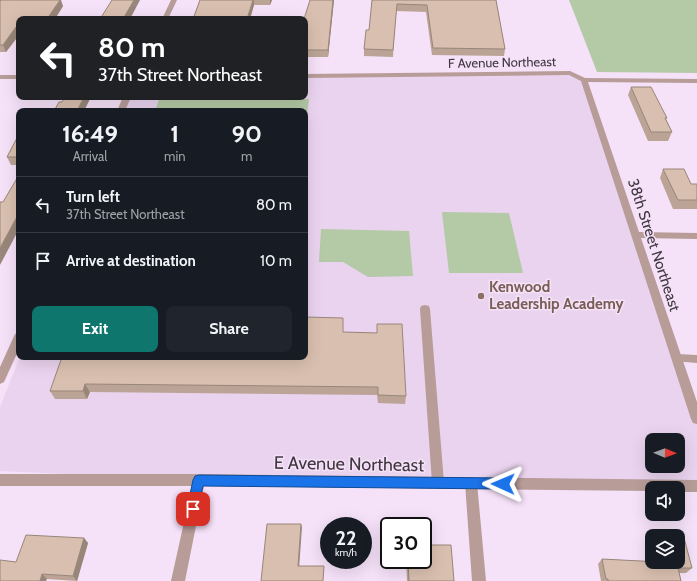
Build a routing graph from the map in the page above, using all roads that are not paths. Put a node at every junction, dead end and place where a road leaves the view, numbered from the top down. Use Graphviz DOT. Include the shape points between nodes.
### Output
graph roads {
  1 [pos="174,0"];
  2 [pos="166,16"];
  3 [pos="308,76"];
  4 [pos="0,77"];
  5 [pos="16,77"];
  6 [pos="584,80"];
  7 [pos="697,81"];
  8 [pos="636,235"];
  9 [pos="697,236"];
  10 [pos="425,309"];
  11 [pos="16,344"];
  12 [pos="677,358"];
  13 [pos="697,358"];
  14 [pos="0,379"];
  15 [pos="697,419"];
  16 [pos="0,480"];
  17 [pos="199,480"];
  18 [pos="438,483"];
  19 [pos="471,483"];
  20 [pos="697,486"];
  21 [pos="178,581"];
  22 [pos="479,581"];
  1 -- 2 [label="street"];
  3 -- 6 [label="street, F Avenue Northeast" via="570,73"];
  4 -- 5 [label="street"];
  6 -- 7 [label="street, F Avenue Northeast"];
  6 -- 8 [label="street, 38th Street Northeast"];
  8 -- 9 [label="street"];
  8 -- 12 [label="street, 38th Street Northeast"];
  10 -- 18 [label="street"];
  11 -- 14 [label="street"];
  12 -- 13 [label="street"];
  12 -- 15 [label="street, 38th Street Northeast"];
  16 -- 17 [label="street, E Avenue Northeast"];
  17 -- 18 [label="street, E Avenue Northeast"];
  17 -- 21 [label="street"];
  18 -- 19 [label="street, E Avenue Northeast"];
  19 -- 20 [label="street, E Avenue Northeast"];
  19 -- 22 [label="street"];
}
